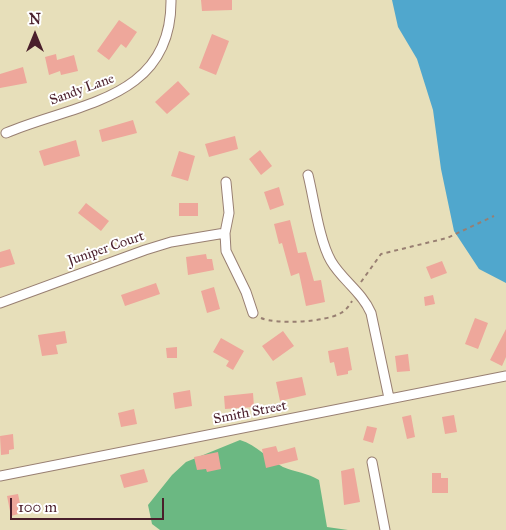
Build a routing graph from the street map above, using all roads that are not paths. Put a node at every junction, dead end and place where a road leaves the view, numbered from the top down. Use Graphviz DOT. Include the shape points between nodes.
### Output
graph roads {
  1 [pos="171,0"];
  2 [pos="6,133"];
  3 [pos="308,174"];
  4 [pos="226,182"];
  5 [pos="225,233"];
  6 [pos="0,303"];
  7 [pos="253,313"];
  8 [pos="506,376"];
  9 [pos="389,398"];
  10 [pos="372,462"];
  11 [pos="0,476"];
  12 [pos="385,530"];
  1 -- 2 [label="street, Sandy Lane" via="164,45 134,82 102,100"];
  3 -- 9 [label="street" via="330,260 368,305 371,313"];
  4 -- 5 [label="street" via="229,212"];
  5 -- 6 [label="street, Juniper Court" via="145,250"];
  5 -- 7 [label="street" via="226,251"];
  8 -- 9 [label="street, Smith Street"];
  9 -- 11 [label="street, Smith Street"];
  10 -- 12 [label="street"];
}
